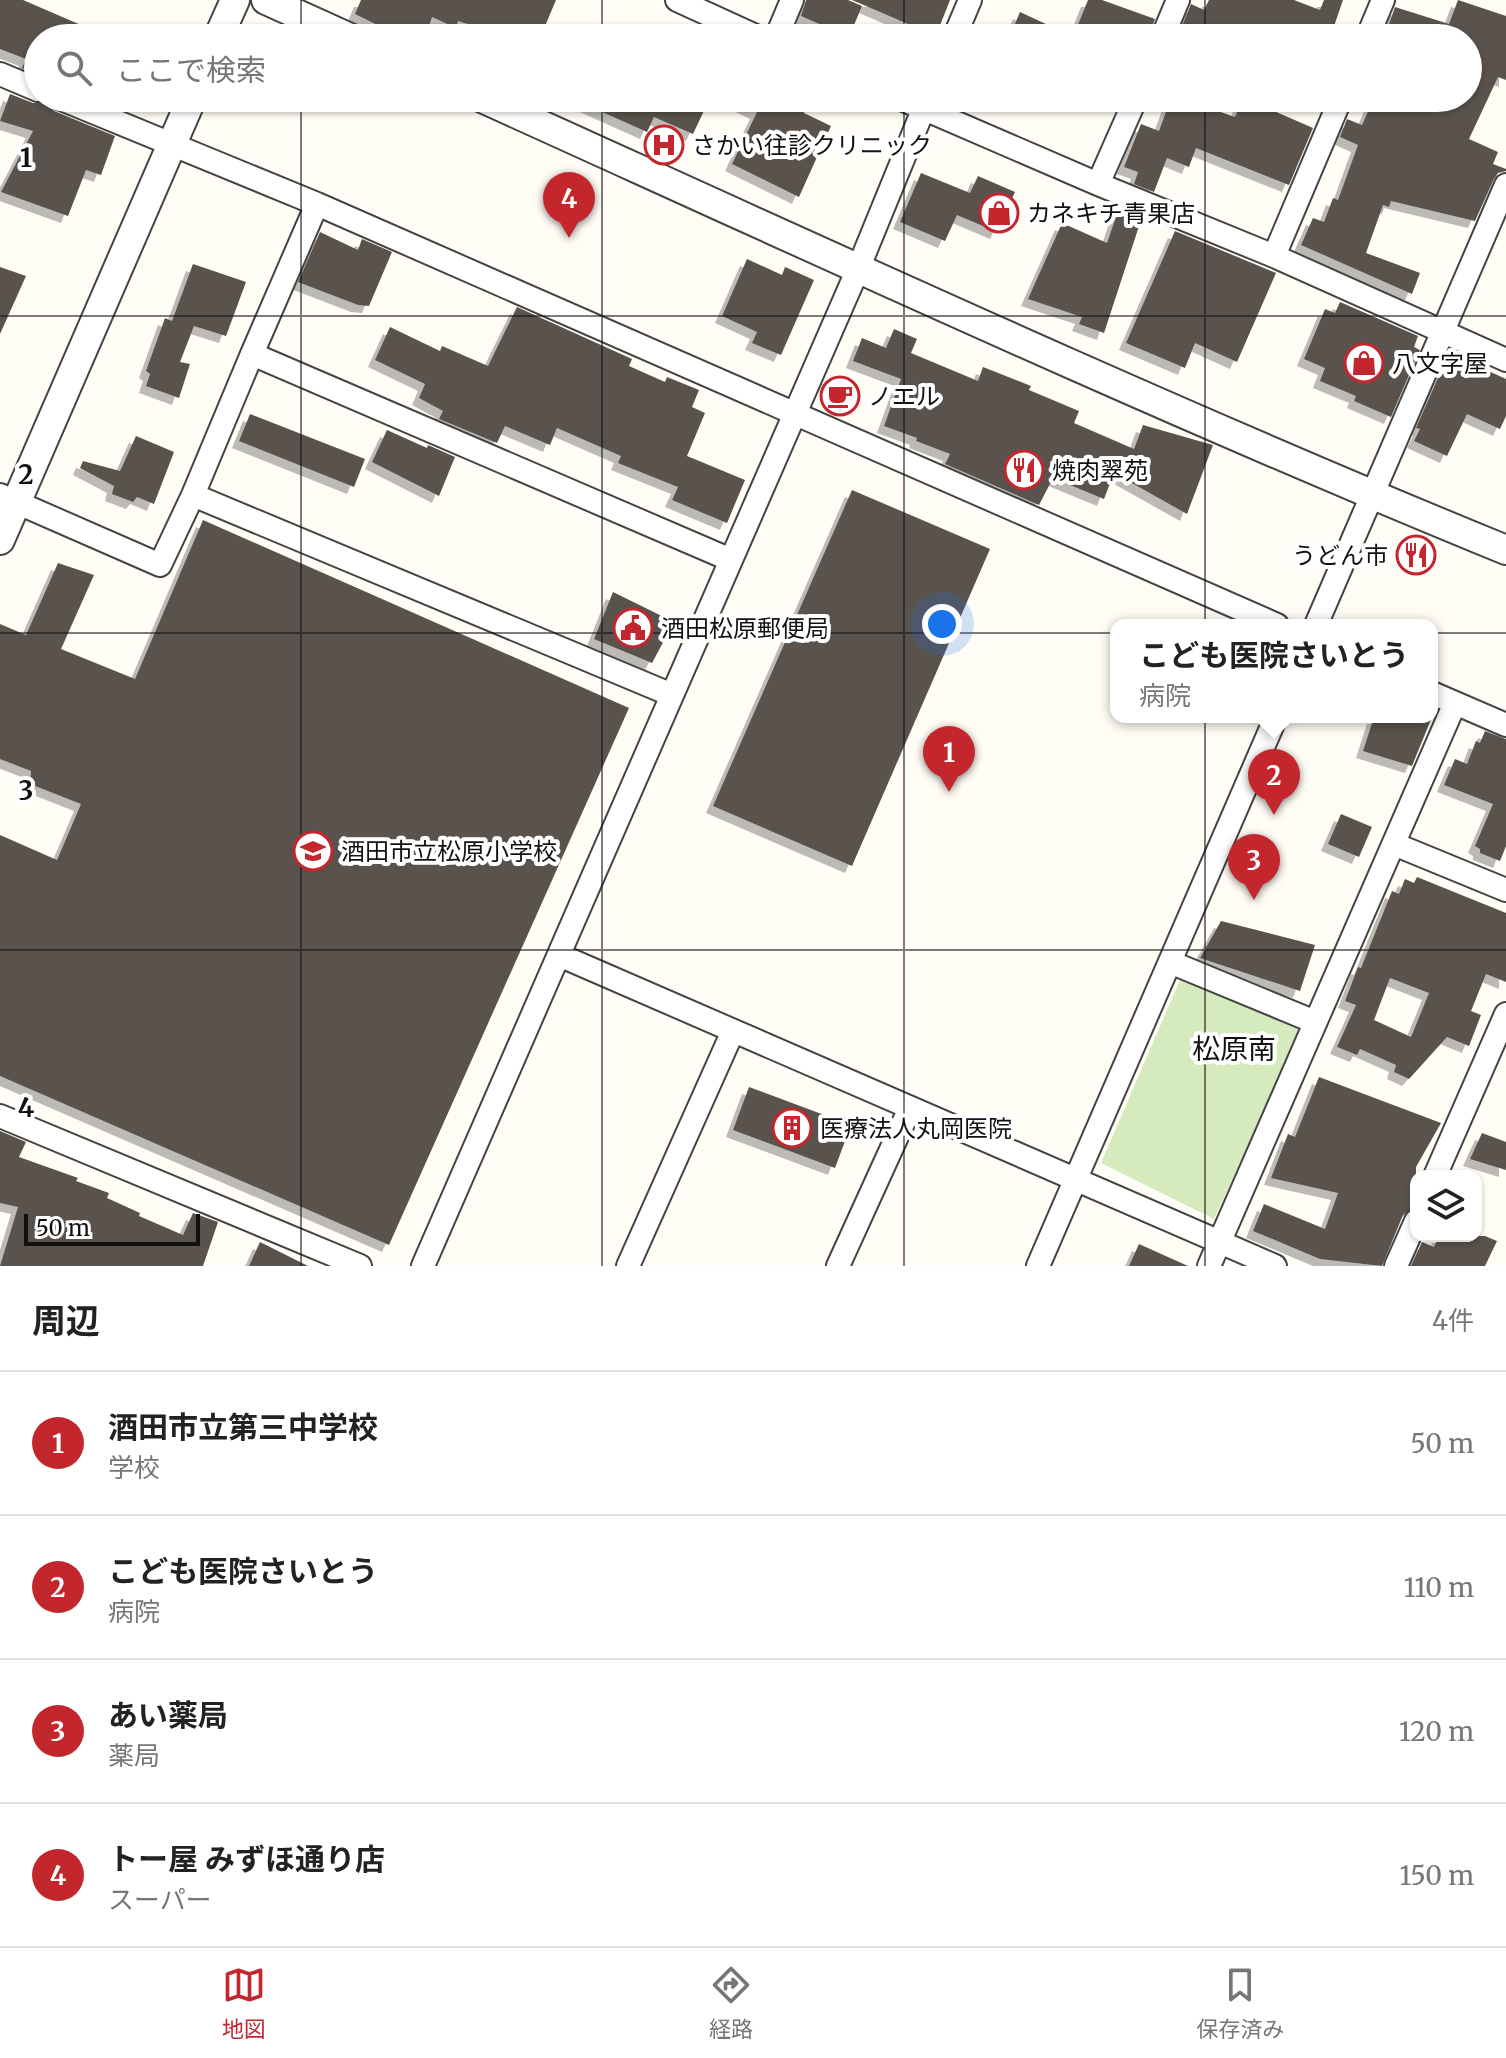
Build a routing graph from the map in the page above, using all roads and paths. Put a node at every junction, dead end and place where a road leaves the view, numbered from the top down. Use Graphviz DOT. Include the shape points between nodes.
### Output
graph roads {
  1 [pos="235,0"];
  2 [pos="266,0"];
  3 [pos="677,0"];
  4 [pos="792,0"];
  5 [pos="970,0"];
  6 [pos="1178,0"];
  7 [pos="1383,0"];
  8 [pos="224,24"];
  9 [pos="319,24"];
  10 [pos="729,24"];
  11 [pos="782,24"];
  12 [pos="960,24"];
  13 [pos="1168,24"];
  14 [pos="1373,24"];
  15 [pos="0,74"];
  16 [pos="24,84"];
  17 [pos="94,112"];
  18 [pos="186,112"];
  19 [pos="513,112"];
  20 [pos="921,112"];
  21 [pos="944,112"];
  22 [pos="1130,112"];
  23 [pos="1335,112"];
  24 [pos="172,143"];
  25 [pos="1098,184"];
  26 [pos="1506,185"];
  27 [pos="317,204"];
  28 [pos="1274,256"];
  29 [pos="858,269"];
  30 [pos="1442,333"];
  31 [pos="252,354"];
  32 [pos="1506,360"];
  33 [pos="795,414"];
  34 [pos="193,495"];
  35 [pos="1372,495"];
  36 [pos="8,499"];
  37 [pos="0,540"];
  38 [pos="1506,550"];
  39 [pos="731,560"];
  40 [pos="1263,619"];
  41 [pos="1319,619"];
  42 [pos="672,695"];
  43 [pos="1438,696"];
  44 [pos="1455,703"];
  45 [pos="1273,723"];
  46 [pos="1506,725"];
  47 [pos="1394,844"];
  48 [pos="1506,890"];
  49 [pos="559,955"];
  50 [pos="1170,962"];
  51 [pos="1506,1014"];
  52 [pos="1315,1022"];
  53 [pos="733,1031"];
  54 [pos="910,1108"];
  55 [pos="0,1116"];
  56 [pos="1438,1170"];
  57 [pos="1076,1180"];
  58 [pos="1410,1234"];
  59 [pos="1219,1242"];
  60 [pos="360,1266"];
  61 [pos="423,1266"];
  62 [pos="628,1266"];
  63 [pos="838,1266"];
  64 [pos="1038,1266"];
  65 [pos="1209,1266"];
  66 [pos="1275,1266"];
  67 [pos="1396,1266"];
  1 -- 8 [label="street"];
  2 -- 9 [label="street"];
  3 -- 10 [label="street"];
  4 -- 11 [label="street"];
  5 -- 12 [label="street"];
  6 -- 13 [label="street"];
  7 -- 14 [label="street"];
  15 -- 16 [label="street"];
  17 -- 24 [label="street"];
  18 -- 24 [label="street"];
  19 -- 29 [label="street"];
  20 -- 29 [label="street"];
  21 -- 25 [label="street"];
  22 -- 25 [label="street"];
  23 -- 28 [label="street"];
  24 -- 27 [label="street"];
  24 -- 36 [label="street"];
  25 -- 28 [label="street"];
  26 -- 30 [label="street"];
  27 -- 31 [label="street"];
  27 -- 33 [label="street"];
  28 -- 30 [label="street"];
  29 -- 33 [label="street"];
  29 -- 35 [label="street"];
  30 -- 32 [label="street"];
  30 -- 35 [label="street"];
  31 -- 34 [label="street"];
  31 -- 39 [label="street"];
  33 -- 39 [label="street"];
  33 -- 40 [label="street"];
  34 -- 36 [label="street" via="160,565"];
  34 -- 42 [label="street"];
  35 -- 38 [label="street"];
  35 -- 41 [label="street"];
  36 -- 37 [label="street"];
  39 -- 42 [label="street"];
  42 -- 49 [label="street"];
  43 -- 44 [label="street"];
  44 -- 46 [label="street"];
  44 -- 47 [label="street"];
  45 -- 50 [label="street"];
  47 -- 48 [label="street"];
  47 -- 52 [label="street"];
  49 -- 53 [label="street"];
  49 -- 61 [label="street"];
  50 -- 52 [label="street"];
  50 -- 57 [label="street"];
  51 -- 56 [label="street"];
  52 -- 59 [label="street"];
  53 -- 54 [label="street"];
  53 -- 62 [label="street"];
  54 -- 57 [label="street"];
  54 -- 63 [label="street"];
  55 -- 60 [label="street"];
  57 -- 59 [label="street"];
  57 -- 64 [label="street"];
  58 -- 67 [label="street"];
  59 -- 65 [label="street"];
  59 -- 66 [label="street"];
}
